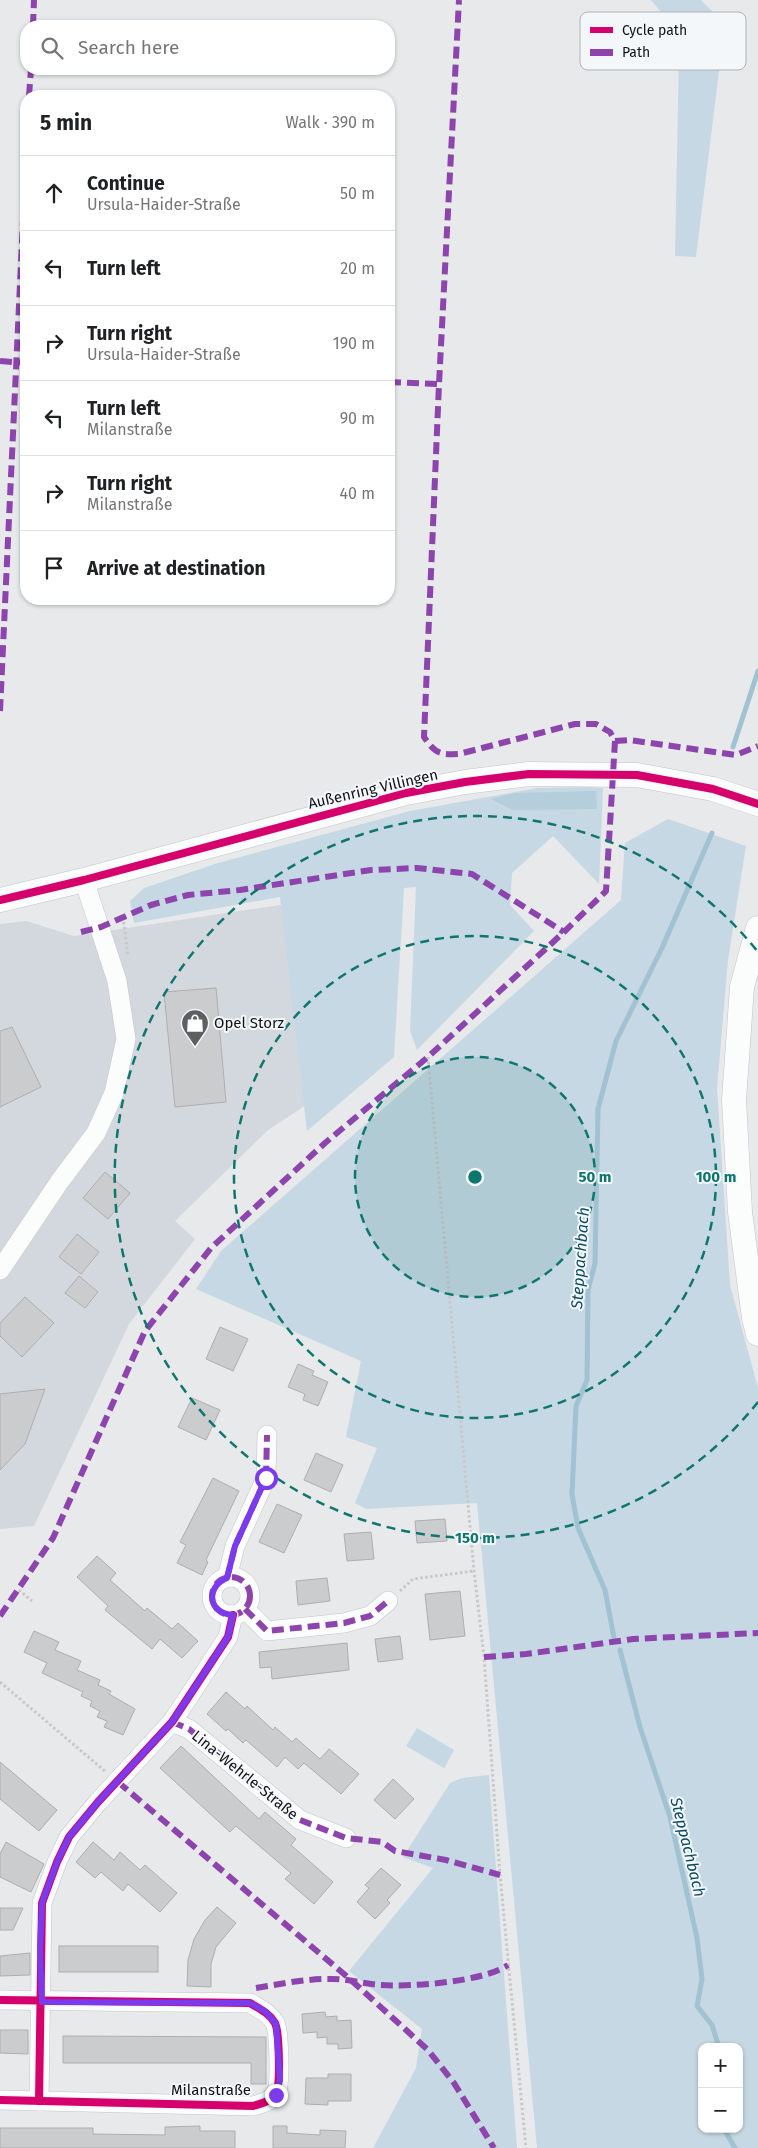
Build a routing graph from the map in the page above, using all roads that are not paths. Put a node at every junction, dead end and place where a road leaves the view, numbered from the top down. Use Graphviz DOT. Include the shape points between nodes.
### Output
graph roads {
  1 [pos="758,804"];
  2 [pos="84,880"];
  3 [pos="0,900"];
  4 [pos="758,928"];
  5 [pos="0,1270"];
  6 [pos="758,1334"];
  7 [pos="267,1435"];
  8 [pos="227,1578"];
  9 [pos="388,1601"];
  10 [pos="239,1612"];
  11 [pos="172,1722"];
  12 [pos="346,1838"];
  13 [pos="0,2000"];
  14 [pos="42,2002"];
  15 [pos="0,2100"];
  16 [pos="39,2101"];
  1 -- 2 [label="street, Außenring Villingen" via="713,789 637,775 530,774 406,793"];
  2 -- 3 [label="street, Außenring Villingen"];
  2 -- 5 [label="street" via="118,981 126,1039 114,1093 96,1133"];
  4 -- 6 [label="street" via="742,988 734,1100 740,1212"];
  7 -- 8 [label="street" via="266,1478 235,1546"];
  8 -- 10 [label="street" via="238,1580 247,1587 249,1598"];
  8 -- 10 [label="street" via="216,1585 212,1597 221,1612"];
  9 -- 10 [label="street" via="370,1616 344,1623 267,1631"];
  10 -- 11 [label="street" via="228,1637"];
  11 -- 12 [label="street, Lina-Wehrle-Straße" via="189,1730 300,1820"];
  11 -- 14 [label="street" via="69,1837 57,1862 42,1903"];
  13 -- 14 [label="street, Milanstraße"];
  14 -- 16 [label="street"];
  14 -- 16 [label="street, Milanstraße" via="253,1996 276,2024 280,2080 276,2095 253,2106"];
  15 -- 16 [label="street, Milanstraße"];
}
